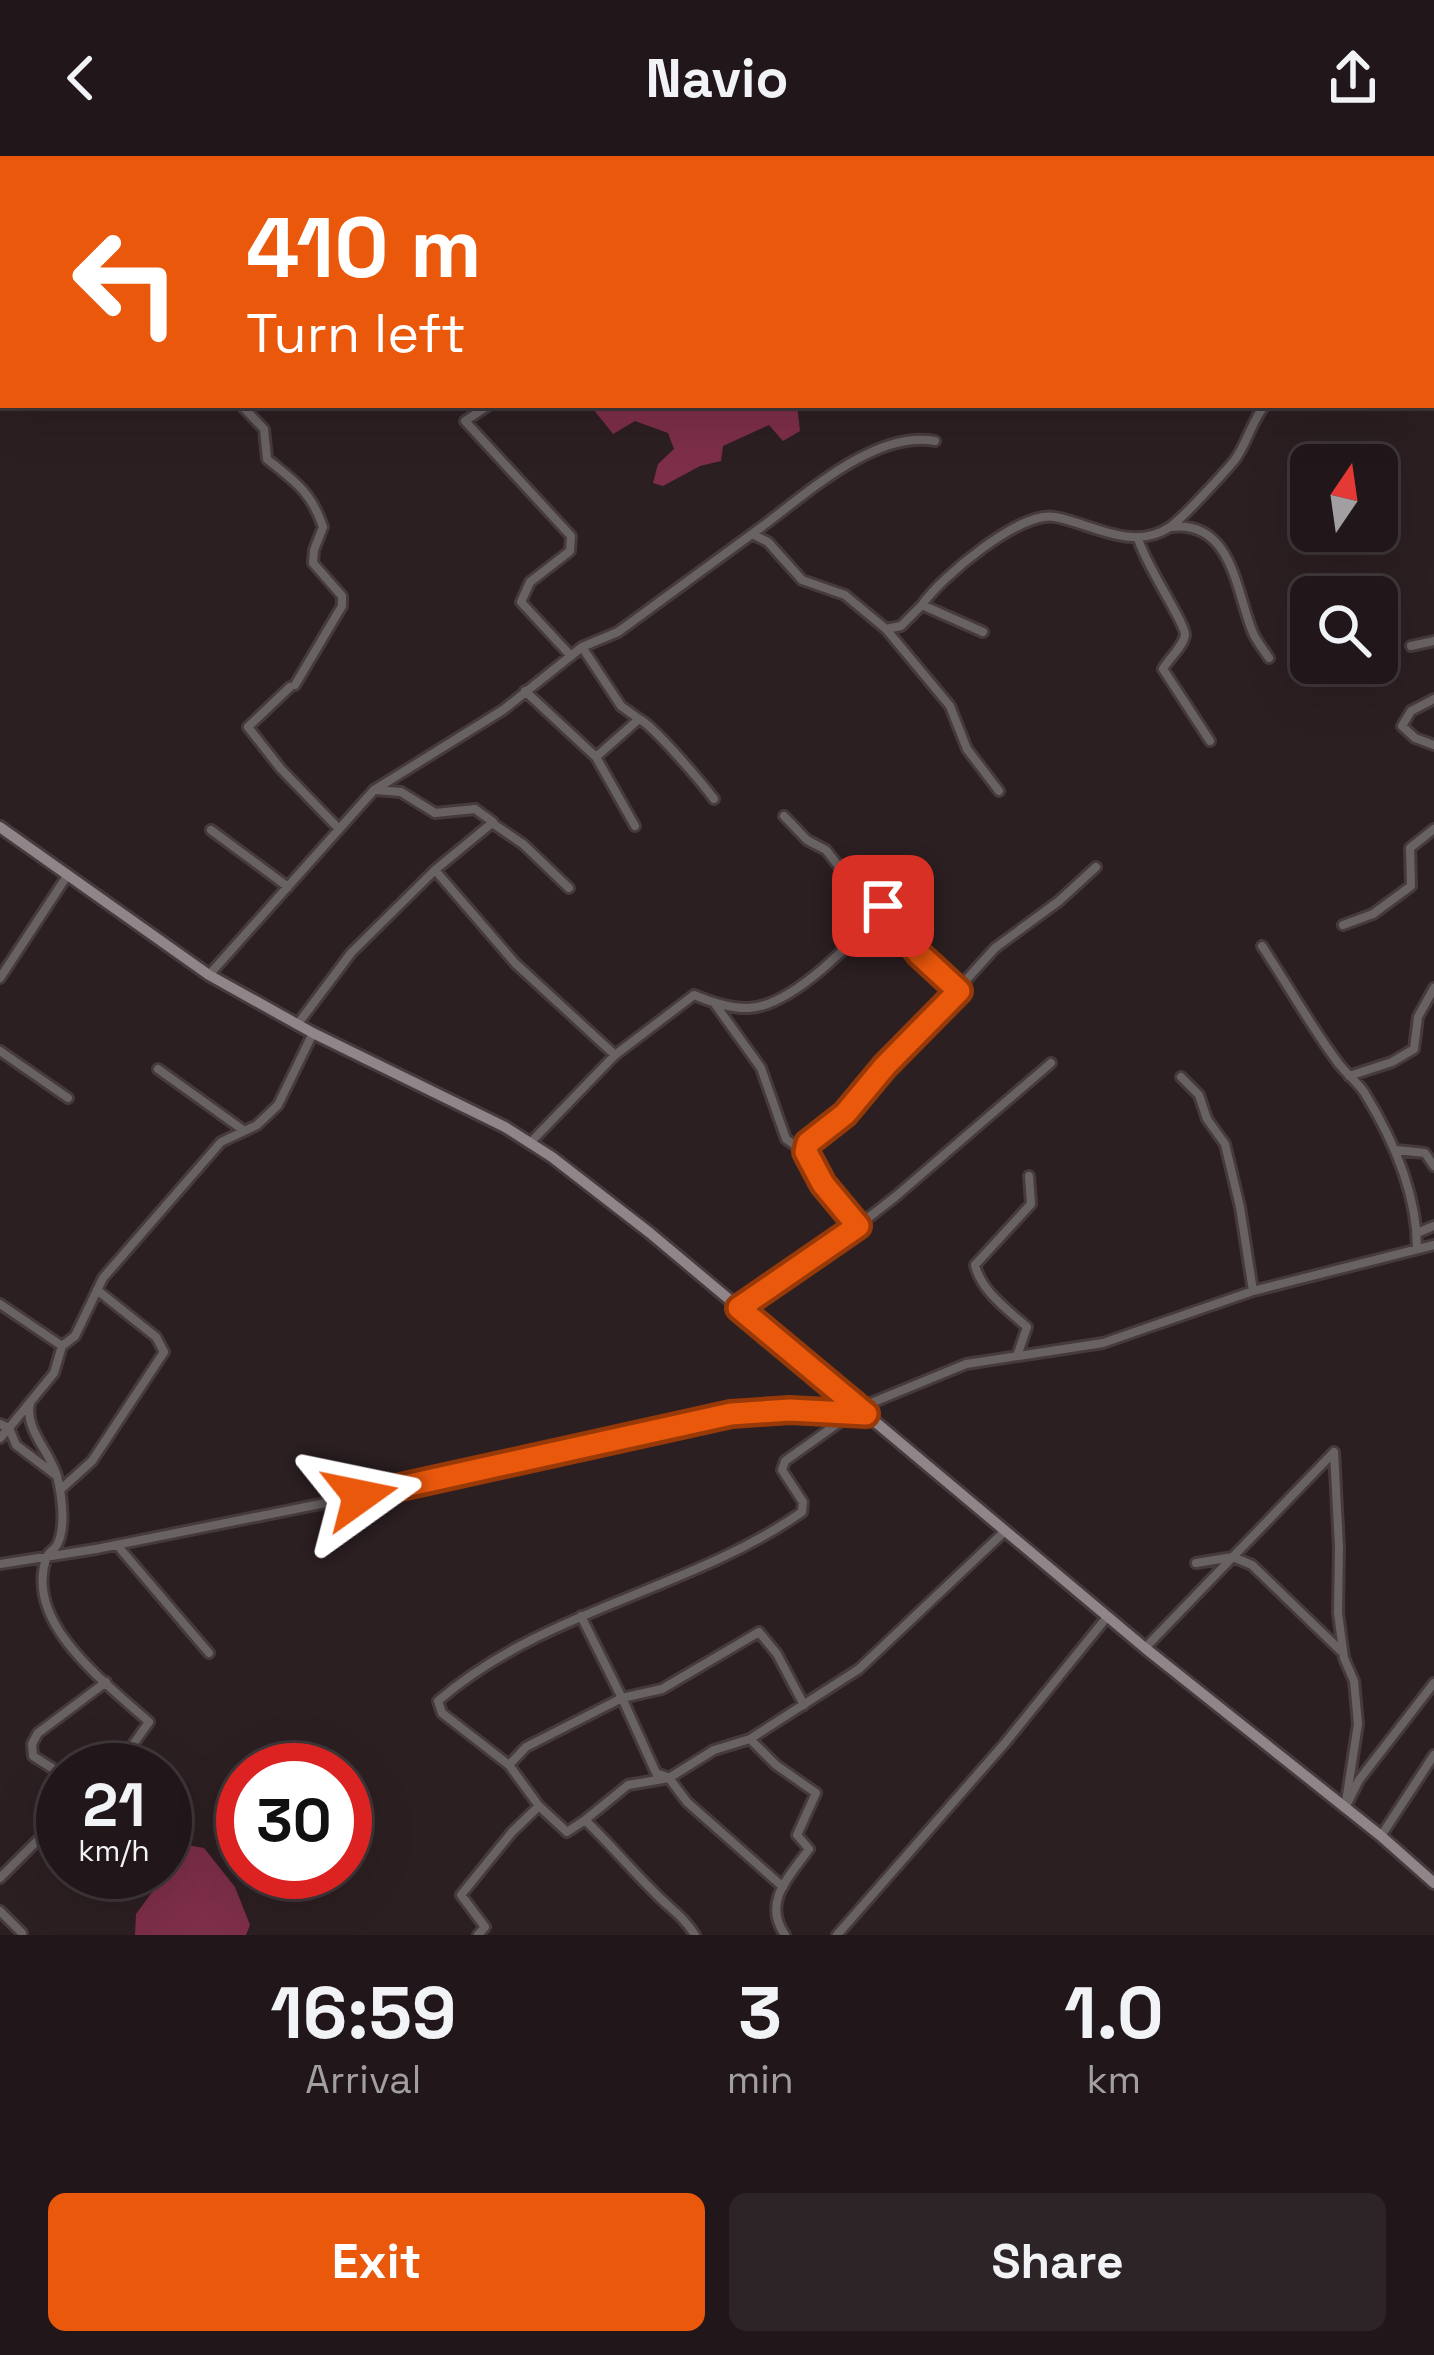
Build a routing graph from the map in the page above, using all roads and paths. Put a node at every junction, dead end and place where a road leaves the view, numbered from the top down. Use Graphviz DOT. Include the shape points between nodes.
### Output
graph roads {
  1 [pos="244,408"];
  2 [pos="484,408"];
  3 [pos="1263,408"];
  4 [pos="935,441"];
  5 [pos="1169,527"];
  6 [pos="752,533"];
  7 [pos="1138,538"];
  8 [pos="922,605"];
  9 [pos="886,629"];
  10 [pos="983,632"];
  11 [pos="1434,640"];
  12 [pos="1411,646"];
  13 [pos="582,647"];
  14 [pos="571,656"];
  15 [pos="1269,658"];
  16 [pos="525,692"];
  17 [pos="1434,699"];
  18 [pos="639,719"];
  19 [pos="1210,741"];
  20 [pos="1434,745"];
  21 [pos="596,757"];
  22 [pos="374,790"];
  23 [pos="999,791"];
  24 [pos="714,799"];
  25 [pos="784,816"];
  26 [pos="494,823"];
  27 [pos="0,826"];
  28 [pos="635,826"];
  29 [pos="340,829"];
  30 [pos="1434,829"];
  31 [pos="211,830"];
  32 [pos="1096,867"];
  33 [pos="435,870"];
  34 [pos="68,876"];
  35 [pos="287,887"];
  36 [pos="569,888"];
  37 [pos="883,906"];
  38 [pos="1343,926"];
  39 [pos="1262,946"];
  40 [pos="208,975"];
  41 [pos="0,978"];
  42 [pos="1434,988"];
  43 [pos="959,991"];
  44 [pos="714,1003"];
  45 [pos="297,1024"];
  46 [pos="313,1034"];
  47 [pos="0,1051"];
  48 [pos="615,1054"];
  49 [pos="1051,1063"];
  50 [pos="158,1069"];
  51 [pos="1349,1076"];
  52 [pos="1181,1077"];
  53 [pos="68,1098"];
  54 [pos="243,1130"];
  55 [pos="530,1143"];
  56 [pos="1396,1150"];
  57 [pos="806,1152"];
  58 [pos="1434,1166"];
  59 [pos="1029,1176"];
  60 [pos="858,1226"];
  61 [pos="1434,1226"];
  62 [pos="1417,1233"];
  63 [pos="1434,1245"];
  64 [pos="1417,1249"];
  65 [pos="97,1290"];
  66 [pos="1253,1291"];
  67 [pos="0,1304"];
  68 [pos="739,1308"];
  69 [pos="62,1346"];
  70 [pos="1017,1354"];
  71 [pos="31,1402"];
  72 [pos="859,1412"];
  73 [pos="5,1426"];
  74 [pos="0,1438"];
  75 [pos="58,1476"];
  76 [pos="60,1490"];
  77 [pos="1004,1532"];
  78 [pos="117,1545"];
  79 [pos="46,1557"];
  80 [pos="1233,1557"];
  81 [pos="1196,1563"];
  82 [pos="0,1564"];
  83 [pos="581,1616"];
  84 [pos="1107,1617"];
  85 [pos="1145,1648"];
  86 [pos="208,1653"];
  87 [pos="1344,1658"];
  88 [pos="106,1682"];
  89 [pos="1434,1683"];
  90 [pos="622,1698"];
  91 [pos="804,1705"];
  92 [pos="750,1739"];
  93 [pos="134,1743"];
  94 [pos="1434,1755"];
  95 [pos="36,1758"];
  96 [pos="509,1765"];
  97 [pos="669,1778"];
  98 [pos="539,1806"];
  99 [pos="1345,1808"];
  100 [pos="585,1820"];
  101 [pos="1381,1836"];
  102 [pos="36,1844"];
  103 [pos="0,1878"];
  104 [pos="1434,1883"];
  105 [pos="783,1888"];
  106 [pos="0,1911"];
  107 [pos="22,1933"];
  108 [pos="478,1935"];
  109 [pos="695,1935"];
  110 [pos="785,1935"];
  111 [pos="837,1935"];
  1 -- 29 [label="street" via="264,429 266,459 292,476 318,512 314,563 342,596 293,686 248,727"];
  2 -- 14 [label="street" via="465,421 571,536 570,551 530,582 521,602"];
  3 -- 5 [label="street" via="1235,459"];
  4 -- 6 [label="street" via="898,442 841,465"];
  5 -- 7 [label="street"];
  5 -- 15 [label="street" via="1190,525 1231,565"];
  6 -- 9 [label="street" via="802,580 845,595"];
  6 -- 13 [label="street" via="618,632"];
  7 -- 8 [label="street" via="1034,517 935,585"];
  7 -- 19 [label="street" via="1183,625 1182,642 1163,669"];
  8 -- 9 [label="street"];
  8 -- 10 [label="street"];
  9 -- 23 [label="street" via="950,706 967,749"];
  11 -- 12 [label="street"];
  13 -- 14 [label="street"];
  13 -- 18 [label="street" via="621,706"];
  14 -- 16 [label="street"];
  16 -- 21 [label="street"];
  16 -- 22 [label="street"];
  17 -- 20 [label="street" via="1402,726"];
  18 -- 21 [label="street"];
  18 -- 24 [label="street"];
  21 -- 28 [label="street"];
  22 -- 26 [label="street" via="401,793 435,813 475,809"];
  22 -- 29 [label="street"];
  25 -- 37 [label="street"];
  26 -- 33 [label="street"];
  26 -- 36 [label="street"];
  27 -- 34 [label="main road"];
  29 -- 35 [label="street"];
  30 -- 38 [label="street" via="1410,848 1411,886"];
  31 -- 35 [label="street"];
  32 -- 43 [label="street" via="995,948"];
  33 -- 45 [label="street" via="351,953"];
  33 -- 48 [label="street" via="515,963"];
  34 -- 40 [label="main road"];
  34 -- 41 [label="street"];
  35 -- 40 [label="street"];
  37 -- 43 [label="street"];
  37 -- 44 [label="street" via="815,976 750,1009"];
  39 -- 51 [label="street"];
  40 -- 45 [label="main road"];
  42 -- 51 [label="street" via="1418,1017 1414,1049"];
  43 -- 57 [label="street"];
  44 -- 48 [label="street" via="694,995"];
  44 -- 57 [label="street" via="761,1068 786,1139"];
  45 -- 46 [label="main road"];
  46 -- 54 [label="street" via="278,1105"];
  46 -- 55 [label="main road"];
  47 -- 53 [label="street"];
  48 -- 55 [label="street"];
  49 -- 60 [label="street"];
  50 -- 54 [label="street"];
  51 -- 56 [label="street"];
  52 -- 66 [label="street" via="1225,1144"];
  54 -- 65 [label="street" via="220,1142 176,1189"];
  55 -- 68 [label="main road"];
  56 -- 58 [label="street" via="1425,1153"];
  56 -- 62 [label="street"];
  57 -- 60 [label="street"];
  59 -- 70 [label="street" via="1031,1204 975,1265 1027,1327"];
  60 -- 68 [label="street"];
  61 -- 62 [label="street"];
  62 -- 64 [label="street"];
  63 -- 64 [label="street"];
  64 -- 66 [label="street"];
  65 -- 69 [label="street"];
  65 -- 76 [label="street" via="164,1352 92,1461"];
  66 -- 70 [label="street" via="1102,1342"];
  67 -- 69 [label="street"];
  68 -- 72 [label="main road"];
  69 -- 71 [label="street"];
  70 -- 72 [label="street" via="967,1364"];
  71 -- 73 [label="street"];
  71 -- 75 [label="street" via="29,1423"];
  72 -- 77 [label="main road"];
  72 -- 78 [label="street" via="731,1414"];
  72 -- 83 [label="street" via="785,1461 802,1512 739,1551"];
  73 -- 74 [label="street"];
  73 -- 75 [label="street" via="16,1445"];
  75 -- 76 [label="street"];
  76 -- 79 [label="street" via="60,1532"];
  77 -- 84 [label="main road"];
  77 -- 91 [label="street" via="859,1669"];
  78 -- 79 [label="street"];
  78 -- 86 [label="street"];
  79 -- 82 [label="street"];
  79 -- 88 [label="street" via="49,1609 72,1653"];
  80 -- 81 [label="street"];
  80 -- 85 [label="street"];
  80 -- 87 [label="street" via="1272,1581"];
  80 -- 87 [label="street" via="1334,1452"];
  83 -- 90 [label="street"];
  83 -- 96 [label="street" via="475,1669 438,1701 442,1713"];
  84 -- 85 [label="main road"];
  84 -- 111 [label="street"];
  85 -- 99 [label="main road"];
  87 -- 99 [label="street" via="1358,1724"];
  88 -- 93 [label="street" via="149,1722"];
  88 -- 95 [label="street" via="38,1733"];
  89 -- 99 [label="street"];
  90 -- 91 [label="street" via="662,1689 759,1632"];
  90 -- 96 [label="street"];
  90 -- 97 [label="street" via="656,1773"];
  91 -- 92 [label="street"];
  92 -- 97 [label="street"];
  92 -- 105 [label="street" via="816,1793 797,1835 809,1849"];
  94 -- 101 [label="street"];
  96 -- 98 [label="street"];
  97 -- 100 [label="street" via="628,1785"];
  97 -- 105 [label="street"];
  98 -- 100 [label="street" via="567,1832"];
  98 -- 108 [label="street" via="461,1895 485,1927"];
  99 -- 101 [label="main road"];
  100 -- 109 [label="street"];
  101 -- 104 [label="main road"];
  102 -- 103 [label="street"];
  105 -- 110 [label="street" via="775,1920"];
  106 -- 107 [label="street"];
}
